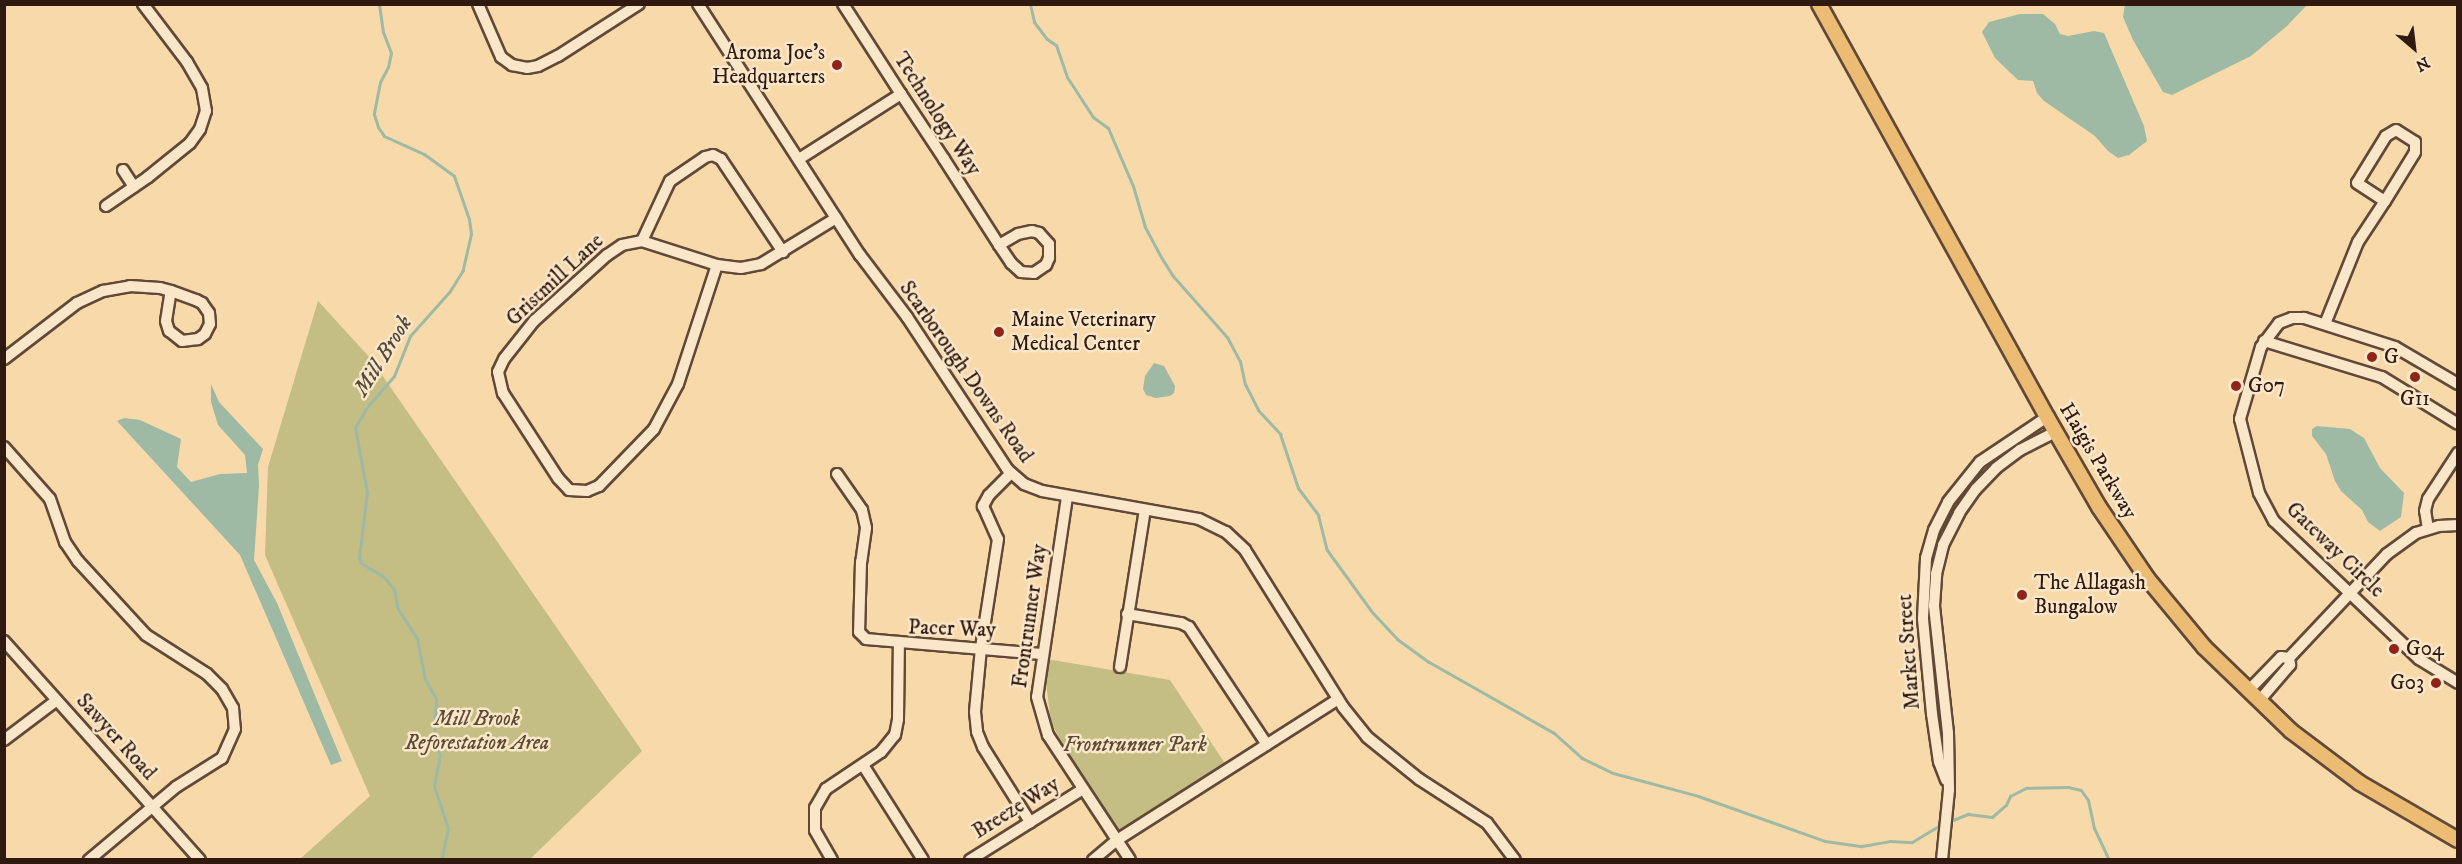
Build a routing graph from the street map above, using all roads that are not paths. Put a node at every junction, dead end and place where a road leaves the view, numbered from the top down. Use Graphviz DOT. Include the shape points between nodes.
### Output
graph roads {
  1 [pos="143,4"];
  2 [pos="478,4"];
  3 [pos="639,4"];
  4 [pos="698,4"];
  5 [pos="843,4"];
  6 [pos="1819,4"];
  7 [pos="901,94"];
  8 [pos="799,159"];
  9 [pos="123,170"];
  10 [pos="134,187"];
  11 [pos="2385,201"];
  12 [pos="106,206"];
  13 [pos="836,218"];
  14 [pos="642,241"];
  15 [pos="999,245"];
  16 [pos="783,252"];
  17 [pos="717,265"];
  18 [pos="171,291"];
  19 [pos="2325,324"];
  20 [pos="2264,341"];
  21 [pos="4,359"];
  22 [pos="2457,384"];
  23 [pos="2047,417"];
  24 [pos="2457,424"];
  25 [pos="2055,432"];
  26 [pos="4,447"];
  27 [pos="2457,453"];
  28 [pos="1011,473"];
  29 [pos="837,474"];
  30 [pos="1067,497"];
  31 [pos="1145,510"];
  32 [pos="2457,525"];
  33 [pos="2428,529"];
  34 [pos="2350,593"];
  35 [pos="1127,614"];
  36 [pos="4,641"];
  37 [pos="899,642"];
  38 [pos="981,648"];
  39 [pos="1042,654"];
  40 [pos="2289,658"];
  41 [pos="1119,668"];
  42 [pos="2457,683"];
  43 [pos="2248,691"];
  44 [pos="1338,699"];
  45 [pos="57,700"];
  46 [pos="2259,700"];
  47 [pos="4,740"];
  48 [pos="1267,745"];
  49 [pos="863,765"];
  50 [pos="1083,789"];
  51 [pos="1949,790"];
  52 [pos="153,808"];
  53 [pos="1030,822"];
  54 [pos="1117,840"];
  55 [pos="2457,840"];
  56 [pos="89,860"];
  57 [pos="200,860"];
  58 [pos="832,860"];
  59 [pos="923,860"];
  60 [pos="970,860"];
  61 [pos="1093,860"];
  62 [pos="1130,860"];
  63 [pos="1515,860"];
  64 [pos="1942,860"];
  1 -- 10 [label="street" via="199,81 206,111 190,143"];
  2 -- 3 [label="street" via="499,54 507,63 524,68 558,56"];
  4 -- 8 [label="street, Scarborough Downs Road"];
  5 -- 7 [label="street, Technology Way"];
  6 -- 23 [label="main road, Haigis Parkway"];
  7 -- 8 [label="street"];
  7 -- 15 [label="street, Technology Way"];
  8 -- 13 [label="street, Scarborough Downs Road"];
  9 -- 10 [label="street"];
  10 -- 12 [label="street"];
  11 -- 11 [label="street" via="2416,148 2415,142 2396,130 2388,132 2357,183"];
  11 -- 19 [label="street" via="2355,249"];
  13 -- 16 [label="street"];
  13 -- 28 [label="street, Scarborough Downs Road"];
  14 -- 16 [label="street" via="670,181 713,155 721,159"];
  14 -- 17 [label="street"];
  14 -- 17 [label="street, Gristmill Lane" via="616,249 579,280 529,327 498,372 502,393 558,478 573,491 587,492 599,486 664,414 688,357"];
  15 -- 15 [label="street, Technology Way" via="1021,272 1040,270 1049,258 1049,244 1032,231"];
  16 -- 17 [label="street" via="748,268"];
  18 -- 18 [label="street" via="166,321 169,331 182,341 196,340 209,327 207,309 199,301"];
  18 -- 21 [label="street" via="139,285 103,291 77,303"];
  19 -- 20 [label="street, Gateway Circle" via="2292,318 2279,323"];
  19 -- 22 [label="street, Gateway Circle" via="2400,349"];
  20 -- 24 [label="street" via="2382,377"];
  20 -- 34 [label="street, Gateway Circle" via="2240,419 2259,493 2274,521"];
  23 -- 25 [label="main road, Haigis Parkway"];
  23 -- 51 [label="street, Market Street" via="1980,462 1948,502 1931,539 1923,587 1924,636 1939,762"];
  25 -- 43 [label="main road, Haigis Parkway" via="2147,578 2204,647"];
  25 -- 51 [label="street, Market Street" via="1996,468 1959,513 1943,545 1934,606 1948,733"];
  26 -- 52 [label="street" via="50,499 65,542 78,561 146,635 207,674 233,708 235,729 222,758 183,782"];
  27 -- 33 [label="street" via="2428,499"];
  28 -- 30 [label="street, Scarborough Downs Road" via="1030,488"];
  28 -- 38 [label="street" via="989,495 984,506 998,539"];
  29 -- 37 [label="street" via="862,510 866,528 859,632 866,639"];
  30 -- 31 [label="street, Scarborough Downs Road"];
  30 -- 39 [label="street, Frontrunner Way"];
  31 -- 35 [label="street"];
  31 -- 44 [label="street, Scarborough Downs Road" via="1206,521 1234,539 1245,550"];
  32 -- 33 [label="street"];
  33 -- 34 [label="street" via="2391,549"];
  34 -- 40 [label="street"];
  34 -- 42 [label="street, Gateway Circle" via="2419,658"];
  35 -- 41 [label="street"];
  35 -- 48 [label="street" via="1181,622 1189,627"];
  36 -- 45 [label="street, Sawyer Road"];
  37 -- 38 [label="street, Pacer Way"];
  37 -- 49 [label="street, Pacer Way" via="898,726 888,745"];
  38 -- 39 [label="street, Pacer Way"];
  38 -- 53 [label="street" via="977,732 982,747"];
  39 -- 50 [label="street, Frontrunner Way" via="1037,697 1041,717 1048,735"];
  40 -- 43 [label="street" via="2281,657"];
  40 -- 46 [label="street" via="2290,665"];
  43 -- 46 [label="main road, Haigis Parkway"];
  44 -- 48 [label="street"];
  44 -- 63 [label="street, Scarborough Downs Road" via="1373,743 1419,779 1487,823"];
  45 -- 47 [label="street"];
  45 -- 52 [label="street, Sawyer Road"];
  46 -- 55 [label="main road, Haigis Parkway" via="2311,747 2360,783"];
  48 -- 54 [label="street"];
  49 -- 58 [label="street, Pacer Way" via="826,789 815,808 816,830"];
  49 -- 59 [label="street"];
  50 -- 53 [label="street, Breeze Way"];
  50 -- 54 [label="street, Frontrunner Way"];
  51 -- 64 [label="street, Market Street"];
  52 -- 56 [label="street"];
  52 -- 57 [label="street, Sawyer Road"];
  53 -- 60 [label="street, Breeze Way"];
  54 -- 61 [label="street"];
  54 -- 62 [label="street, Frontrunner Way"];
}
